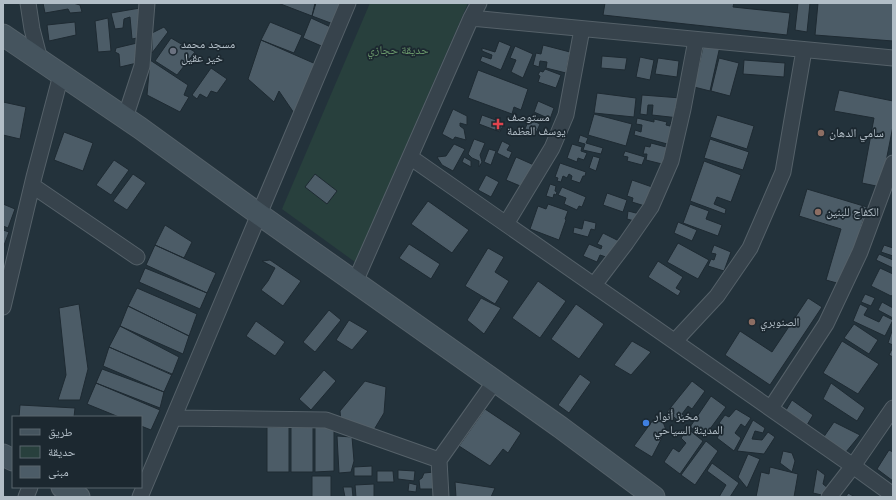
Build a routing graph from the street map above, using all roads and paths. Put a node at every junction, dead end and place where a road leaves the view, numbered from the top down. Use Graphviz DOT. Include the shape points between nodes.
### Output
graph roads {
  1 [pos="28,3"];
  2 [pos="147,3"];
  3 [pos="348,3"];
  4 [pos="479,3"];
  5 [pos="471,18"];
  6 [pos="582,29"];
  7 [pos="3,35"];
  8 [pos="696,40"];
  9 [pos="804,50"];
  10 [pos="893,58"];
  11 [pos="40,60"];
  12 [pos="61,74"];
  13 [pos="125,118"];
  14 [pos="410,157"];
  15 [pos="893,163"];
  16 [pos="33,186"];
  17 [pos="260,215"];
  18 [pos="506,224"];
  19 [pos="137,257"];
  20 [pos="355,282"];
  21 [pos="594,285"];
  22 [pos="3,307"];
  23 [pos="674,341"];
  24 [pos="495,381"];
  25 [pos="771,408"];
  26 [pos="893,408"];
  27 [pos="174,418"];
  28 [pos="3,455"];
  29 [pos="12,460"];
  30 [pos="439,460"];
  31 [pos="854,466"];
  32 [pos="64,488"];
  33 [pos="893,495"];
  34 [pos="79,497"];
  35 [pos="140,497"];
  36 [pos="441,497"];
  37 [pos="654,497"];
  38 [pos="829,497"];
  1 -- 11 [label="street"];
  2 -- 13 [label="street" via="142,66"];
  3 -- 17 [label="street"];
  4 -- 5 [label="street"];
  5 -- 6 [label="street"];
  5 -- 14 [label="street"];
  6 -- 8 [label="street"];
  6 -- 18 [label="street" via="566,115 552,148"];
  7 -- 11 [label="main road"];
  8 -- 9 [label="street"];
  8 -- 21 [label="street" via="671,161 651,207"];
  9 -- 10 [label="street"];
  9 -- 23 [label="street" via="783,172 750,248 717,296"];
  11 -- 12 [label="main road"];
  12 -- 13 [label="main road"];
  12 -- 16 [label="street"];
  13 -- 17 [label="main road"];
  14 -- 18 [label="street"];
  14 -- 20 [label="street"];
  15 -- 25 [label="street" via="860,252 826,324"];
  16 -- 19 [label="street"];
  16 -- 22 [label="street"];
  17 -- 20 [label="main road"];
  17 -- 27 [label="street"];
  18 -- 21 [label="street"];
  20 -- 24 [label="main road"];
  21 -- 23 [label="street"];
  23 -- 25 [label="street"];
  24 -- 30 [label="street"];
  24 -- 37 [label="main road"];
  25 -- 31 [label="street"];
  26 -- 31 [label="street"];
  27 -- 30 [label="street" via="326,420"];
  27 -- 35 [label="street"];
  28 -- 29 [label="main road"];
  30 -- 36 [label="street"];
  31 -- 33 [label="street"];
  31 -- 38 [label="street"];
  32 -- 34 [label="main road"];
}
